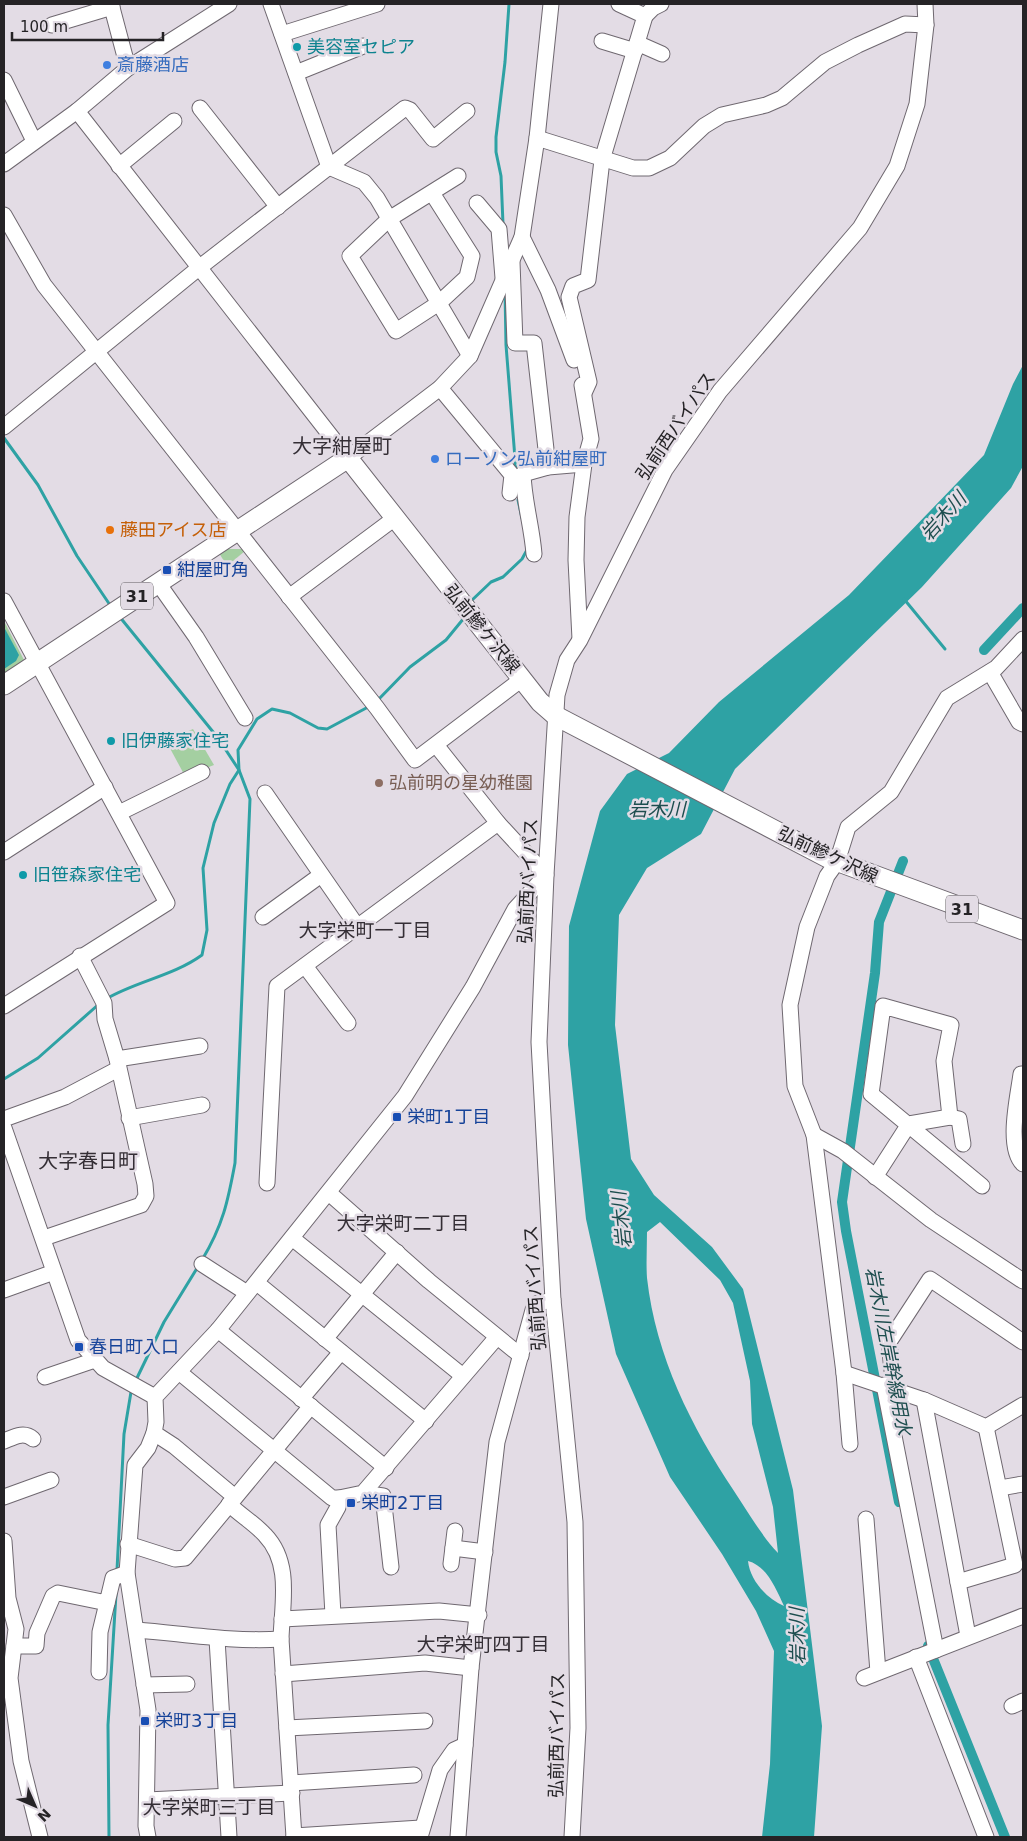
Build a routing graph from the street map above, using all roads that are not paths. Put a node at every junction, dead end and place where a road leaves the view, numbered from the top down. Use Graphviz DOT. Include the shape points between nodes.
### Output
graph roads {
  1 [pos="229,4"];
  2 [pos="271,4"];
  3 [pos="377,4"];
  4 [pos="551,4"];
  5 [pos="619,4"];
  6 [pos="661,4"];
  7 [pos="925,4"];
  8 [pos="111,6"];
  9 [pos="356,6"];
  10 [pos="645,16"];
  11 [pos="52,25"];
  12 [pos="926,25"];
  13 [pos="282,34"];
  14 [pos="602,41"];
  15 [pos="363,46"];
  16 [pos="636,47"];
  17 [pos="662,54"];
  18 [pos="128,68"];
  19 [pos="296,73"];
  20 [pos="4,80"];
  21 [pos="200,108"];
  22 [pos="77,111"];
  23 [pos="467,111"];
  24 [pos="174,121"];
  25 [pos="537,138"];
  26 [pos="34,141"];
  27 [pos="602,160"];
  28 [pos="4,164"];
  29 [pos="119,166"];
  30 [pos="329,167"];
  31 [pos="458,176"];
  32 [pos="432,193"];
  33 [pos="477,204"];
  34 [pos="278,207"];
  35 [pos="4,215"];
  36 [pos="389,219"];
  37 [pos="522,238"];
  38 [pos="512,258"];
  39 [pos="200,267"];
  40 [pos="503,278"];
  41 [pos="439,303"];
  42 [pos="95,353"];
  43 [pos="470,356"];
  44 [pos="440,388"];
  45 [pos="584,392"];
  46 [pos="9,423"];
  47 [pos="348,458"];
  48 [pos="584,464"];
  49 [pos="548,467"];
  50 [pos="510,493"];
  51 [pos="394,518"];
  52 [pos="237,530"];
  53 [pos="534,554"];
  54 [pos="158,583"];
  55 [pos="290,597"];
  56 [pos="4,601"];
  57 [pos="1023,639"];
  58 [pos="580,640"];
  59 [pos="38,663"];
  60 [pos="990,672"];
  61 [pos="522,679"];
  62 [pos="4,685"];
  63 [pos="556,716"];
  64 [pos="245,718"];
  65 [pos="1023,724"];
  66 [pos="436,745"];
  67 [pos="202,772"];
  68 [pos="105,787"];
  69 [pos="265,794"];
  70 [pos="119,813"];
  71 [pos="498,823"];
  72 [pos="4,852"];
  73 [pos="832,860"];
  74 [pos="321,875"];
  75 [pos="546,875"];
  76 [pos="263,917"];
  77 [pos="356,926"];
  78 [pos="1023,930"];
  79 [pos="80,956"];
  80 [pos="305,966"];
  81 [pos="4,1006"];
  82 [pos="348,1023"];
  83 [pos="200,1046"];
  84 [pos="118,1064"];
  85 [pos="1018,1073"];
  86 [pos="202,1105"];
  87 [pos="950,1117"];
  88 [pos="129,1118"];
  89 [pos="908,1124"];
  90 [pos="4,1129"];
  91 [pos="814,1135"];
  92 [pos="963,1144"];
  93 [pos="8,1157"];
  94 [pos="1023,1164"];
  95 [pos="875,1177"];
  96 [pos="267,1183"];
  97 [pos="982,1186"];
  98 [pos="328,1192"];
  99 [pos="44,1238"];
  100 [pos="292,1238"];
  101 [pos="397,1252"];
  102 [pos="202,1264"];
  103 [pos="54,1272"];
  104 [pos="1023,1281"];
  105 [pos="252,1288"];
  106 [pos="4,1290"];
  107 [pos="362,1294"];
  108 [pos="553,1300"];
  109 [pos="218,1330"];
  110 [pos="497,1337"];
  111 [pos="325,1339"];
  112 [pos="1023,1342"];
  113 [pos="341,1352"];
  114 [pos="522,1356"];
  115 [pos="95,1360"];
  116 [pos="179,1372"];
  117 [pos="844,1373"];
  118 [pos="463,1376"];
  119 [pos="44,1377"];
  120 [pos="882,1385"];
  121 [pos="155,1397"];
  122 [pos="924,1400"];
  123 [pos="306,1403"];
  124 [pos="1023,1405"];
  125 [pos="426,1421"];
  126 [pos="986,1427"];
  127 [pos="154,1432"];
  128 [pos="33,1439"];
  129 [pos="4,1441"];
  130 [pos="850,1444"];
  131 [pos="274,1450"];
  132 [pos="386,1468"];
  133 [pos="51,1480"];
  134 [pos="1023,1484"];
  135 [pos="1000,1488"];
  136 [pos="363,1493"];
  137 [pos="4,1497"];
  138 [pos="339,1498"];
  139 [pos="232,1501"];
  140 [pos="866,1519"];
  141 [pos="455,1531"];
  142 [pos="128,1544"];
  143 [pos="4,1546"];
  144 [pos="453,1548"];
  145 [pos="485,1552"];
  146 [pos="451,1564"];
  147 [pos="391,1567"];
  148 [pos="120,1575"];
  149 [pos="958,1582"];
  150 [pos="107,1603"];
  151 [pos="333,1615"];
  152 [pos="478,1615"];
  153 [pos="1023,1616"];
  154 [pos="282,1619"];
  155 [pos="137,1630"];
  156 [pos="968,1636"];
  157 [pos="281,1639"];
  158 [pos="217,1640"];
  159 [pos="9,1643"];
  160 [pos="928,1653"];
  161 [pos="471,1668"];
  162 [pos="99,1672"];
  163 [pos="878,1672"];
  164 [pos="283,1674"];
  165 [pos="864,1678"];
  166 [pos="187,1684"];
  167 [pos="144,1685"];
  168 [pos="9,1717"];
  169 [pos="425,1721"];
  170 [pos="287,1728"];
  171 [pos="465,1745"];
  172 [pos="414,1775"];
  173 [pos="291,1788"];
  174 [pos="228,1796"];
  175 [pos="147,1800"];
  176 [pos="420,1833"];
  177 [pos="40,1837"];
  178 [pos="148,1837"];
  179 [pos="229,1837"];
  180 [pos="294,1837"];
  181 [pos="458,1837"];
  182 [pos="572,1837"];
  183 [pos="986,1837"];
  1 -- 18 [label="street"];
  2 -- 13 [label="street"];
  3 -- 9 [label="street"];
  4 -- 25 [label="street"];
  5 -- 10 [label="street"];
  6 -- 10 [label="street"];
  7 -- 12 [label="street, 弘前西バイパス"];
  8 -- 11 [label="street"];
  8 -- 18 [label="street"];
  9 -- 13 [label="street"];
  10 -- 16 [label="street"];
  12 -- 27 [label="street" via="905,24 825,62 782,98 722,115 704,126 670,158 649,168 633,168"];
  12 -- 58 [label="street, 弘前西バイパス" via="917,104 897,166 860,228 720,391 665,470"];
  13 -- 19 [label="street"];
  14 -- 16 [label="street"];
  15 -- 19 [label="street"];
  16 -- 17 [label="street"];
  16 -- 27 [label="street"];
  18 -- 22 [label="street"];
  19 -- 30 [label="street"];
  20 -- 26 [label="street"];
  21 -- 34 [label="street"];
  22 -- 26 [label="street"];
  22 -- 29 [label="street"];
  23 -- 30 [label="street" via="433,139 405,108"];
  24 -- 29 [label="street"];
  25 -- 27 [label="street"];
  25 -- 37 [label="street"];
  26 -- 28 [label="street"];
  27 -- 45 [label="street" via="588,280 573,286 568,296 589,382"];
  29 -- 39 [label="street"];
  30 -- 34 [label="street"];
  30 -- 36 [label="street" via="364,182"];
  31 -- 32 [label="street"];
  32 -- 36 [label="street"];
  32 -- 41 [label="street" via="472,256 467,277"];
  33 -- 40 [label="street" via="499,228"];
  34 -- 39 [label="street"];
  35 -- 42 [label="street" via="44,285"];
  36 -- 41 [label="street"];
  36 -- 41 [label="street" via="350,256 396,331"];
  37 -- 38 [label="street"];
  37 -- 45 [label="street" via="548,290"];
  38 -- 40 [label="street"];
  38 -- 49 [label="street" via="515,343 534,343"];
  39 -- 42 [label="street"];
  39 -- 47 [label="street"];
  40 -- 43 [label="street"];
  41 -- 43 [label="street"];
  42 -- 46 [label="street"];
  42 -- 52 [label="street"];
  43 -- 44 [label="street"];
  44 -- 47 [label="street"];
  44 -- 50 [label="street" via="512,475"];
  45 -- 48 [label="street" via="591,439"];
  47 -- 51 [label="main road, 弘前鰺ケ沢線 / 31"];
  47 -- 52 [label="main road, 31"];
  48 -- 49 [label="street"];
  48 -- 58 [label="street" via="577,517 576,560"];
  49 -- 53 [label="street" via="523,474 524,500 532,529"];
  51 -- 55 [label="street"];
  51 -- 61 [label="main road, 弘前鰺ケ沢線 / 31"];
  52 -- 54 [label="main road, 31"];
  52 -- 55 [label="street"];
  54 -- 59 [label="main road, 31"];
  54 -- 64 [label="street" via="196,637"];
  55 -- 66 [label="street" via="415,760"];
  56 -- 59 [label="street"];
  57 -- 60 [label="street"];
  58 -- 63 [label="street, 弘前西バイパス" via="567,660 557,695"];
  59 -- 62 [label="main road, 31"];
  59 -- 68 [label="street"];
  60 -- 65 [label="street"];
  60 -- 73 [label="street" via="947,698 891,792 848,827"];
  61 -- 63 [label="main road, 弘前鰺ケ沢線 / 31"];
  61 -- 66 [label="street"];
  63 -- 73 [label="main road, 弘前鰺ケ沢線 / 31"];
  63 -- 75 [label="street, 弘前西バイパス"];
  66 -- 71 [label="street"];
  67 -- 70 [label="street"];
  68 -- 70 [label="street"];
  68 -- 72 [label="street"];
  69 -- 74 [label="street"];
  70 -- 79 [label="street" via="166,903"];
  71 -- 75 [label="street"];
  71 -- 77 [label="street"];
  73 -- 78 [label="main road, 弘前鰺ケ沢線 / 31"];
  73 -- 91 [label="street" via="808,927 790,1005 796,1086"];
  74 -- 76 [label="street"];
  74 -- 77 [label="street"];
  75 -- 98 [label="street" via="515,909 473,987 405,1096"];
  75 -- 108 [label="street, 弘前西バイパス" via="539,1042"];
  77 -- 80 [label="street"];
  79 -- 81 [label="street"];
  79 -- 84 [label="street" via="103,1000"];
  80 -- 82 [label="street"];
  80 -- 96 [label="street" via="277,986"];
  83 -- 84 [label="street"];
  84 -- 88 [label="street"];
  84 -- 90 [label="street"];
  85 -- 94 [label="street" via="1014,1132 1016,1155"];
  86 -- 88 [label="street"];
  87 -- 89 [label="street"];
  87 -- 89 [label="street" via="944,1060 951,1024 883,1006 871,1094"];
  87 -- 92 [label="street" via="959,1119"];
  88 -- 99 [label="street" via="145,1184 146,1196 141,1205"];
  89 -- 95 [label="street"];
  89 -- 97 [label="street"];
  90 -- 93 [label="street"];
  91 -- 95 [label="street" via="848,1155"];
  91 -- 117 [label="street"];
  93 -- 99 [label="street"];
  95 -- 104 [label="street" via="931,1220"];
  98 -- 100 [label="street"];
  98 -- 101 [label="street"];
  99 -- 103 [label="street"];
  100 -- 105 [label="street"];
  100 -- 107 [label="street"];
  101 -- 107 [label="street"];
  101 -- 110 [label="street"];
  102 -- 105 [label="street"];
  103 -- 106 [label="street"];
  103 -- 115 [label="street" via="78,1340"];
  105 -- 109 [label="street"];
  105 -- 111 [label="street"];
  107 -- 111 [label="street"];
  107 -- 118 [label="street"];
  108 -- 114 [label="street" via="538,1303 533,1310"];
  108 -- 182 [label="street, 弘前西バイパス" via="575,1522 578,1728"];
  109 -- 116 [label="street"];
  109 -- 123 [label="street"];
  110 -- 114 [label="street"];
  110 -- 118 [label="street"];
  111 -- 113 [label="street"];
  112 -- 120 [label="street" via="930,1279 889,1342"];
  113 -- 123 [label="street"];
  113 -- 125 [label="street"];
  114 -- 145 [label="street" via="497,1442"];
  115 -- 119 [label="street"];
  115 -- 121 [label="street"];
  116 -- 121 [label="street"];
  116 -- 131 [label="street"];
  117 -- 120 [label="street"];
  117 -- 130 [label="street"];
  118 -- 125 [label="street"];
  120 -- 122 [label="street"];
  120 -- 160 [label="street"];
  121 -- 127 [label="street"];
  122 -- 126 [label="street"];
  122 -- 149 [label="street"];
  123 -- 131 [label="street"];
  123 -- 132 [label="street"];
  124 -- 126 [label="street"];
  125 -- 132 [label="street"];
  126 -- 135 [label="street"];
  127 -- 139 [label="street" via="174,1446"];
  127 -- 142 [label="street" via="148,1448 135,1465"];
  128 -- 129 [label="street" via="22,1435"];
  131 -- 138 [label="street" via="332,1498"];
  131 -- 139 [label="street"];
  132 -- 136 [label="street"];
  133 -- 137 [label="street"];
  134 -- 135 [label="street"];
  135 -- 149 [label="street" via="1015,1564"];
  136 -- 138 [label="street"];
  136 -- 147 [label="street" via="383,1496"];
  138 -- 151 [label="street" via="328,1525"];
  139 -- 142 [label="street" via="184,1558"];
  139 -- 154 [label="street" via="274,1545 280,1559"];
  140 -- 163 [label="street"];
  141 -- 144 [label="street"];
  142 -- 148 [label="street"];
  143 -- 159 [label="street" via="8,1598 16,1629"];
  144 -- 145 [label="street"];
  144 -- 146 [label="street"];
  145 -- 152 [label="street"];
  148 -- 150 [label="street"];
  148 -- 155 [label="street"];
  149 -- 156 [label="street"];
  150 -- 159 [label="street" via="58,1593 50,1600 37,1633 36,1646"];
  150 -- 162 [label="street" via="100,1632"];
  151 -- 152 [label="street" via="440,1611"];
  151 -- 154 [label="street"];
  152 -- 161 [label="street"];
  153 -- 156 [label="street"];
  154 -- 157 [label="street"];
  155 -- 158 [label="street"];
  155 -- 167 [label="street"];
  156 -- 160 [label="street"];
  157 -- 158 [label="street"];
  157 -- 164 [label="street"];
  158 -- 174 [label="street"];
  159 -- 168 [label="street"];
  160 -- 163 [label="street"];
  160 -- 183 [label="street"];
  161 -- 164 [label="street" via="425,1663"];
  161 -- 171 [label="street"];
  163 -- 165 [label="street"];
  164 -- 170 [label="street"];
  166 -- 167 [label="street"];
  167 -- 175 [label="street" via="148,1710"];
  168 -- 177 [label="street"];
  169 -- 170 [label="street"];
  170 -- 173 [label="street"];
  171 -- 176 [label="street" via="454,1750 440,1770"];
  171 -- 181 [label="street"];
  172 -- 173 [label="street"];
  173 -- 174 [label="street"];
  173 -- 180 [label="street"];
  174 -- 175 [label="street"];
  174 -- 179 [label="street"];
  175 -- 178 [label="street"];
  176 -- 180 [label="street"];
}
